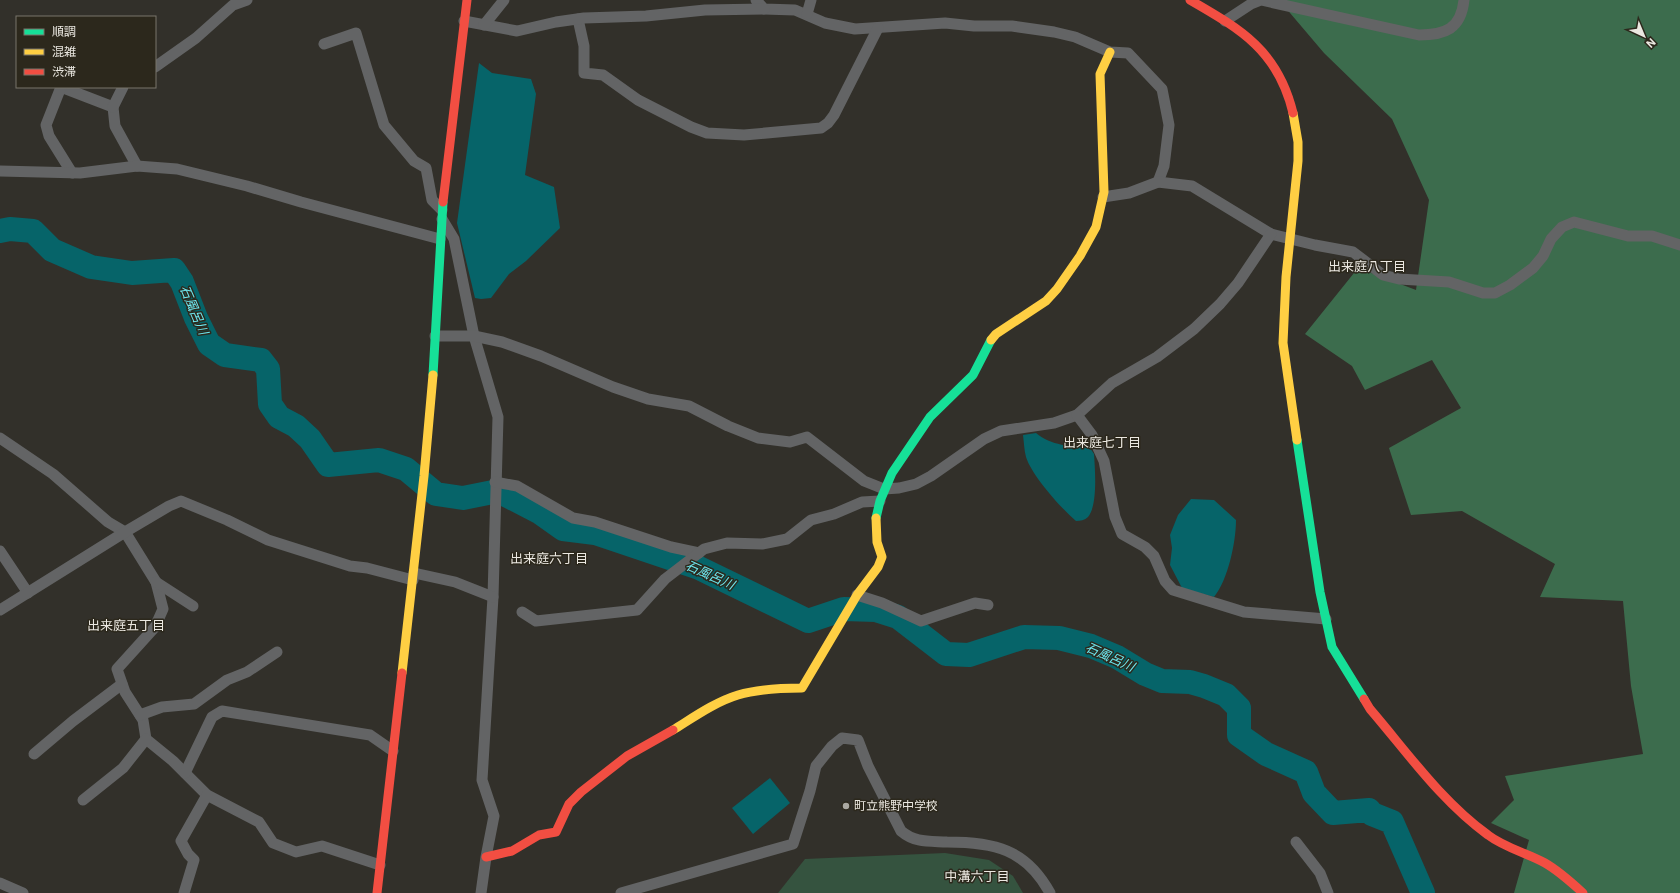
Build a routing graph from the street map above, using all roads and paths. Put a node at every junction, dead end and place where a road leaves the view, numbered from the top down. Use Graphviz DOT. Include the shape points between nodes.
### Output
graph roads {
  1 [pos="247,0"];
  2 [pos="467,0"];
  3 [pos="504,0"];
  4 [pos="756,0"];
  5 [pos="811,0"];
  6 [pos="1190,0"];
  7 [pos="1464,0"];
  8 [pos="764,9"];
  9 [pos="807,14"];
  10 [pos="578,19"];
  11 [pos="464,21"];
  12 [pos="1225,22"];
  13 [pos="484,25"];
  14 [pos="878,28"];
  15 [pos="324,44"];
  16 [pos="1110,52"];
  17 [pos="156,66"];
  18 [pos="61,88"];
  19 [pos="64,88"];
  20 [pos="122,88"];
  21 [pos="113,107"];
  22 [pos="137,166"];
  23 [pos="0,171"];
  24 [pos="72,173"];
  25 [pos="1158,182"];
  26 [pos="1103,197"];
  27 [pos="442,214"];
  28 [pos="1271,234"];
  29 [pos="1290,238"];
  30 [pos="440,239"];
  31 [pos="1680,245"];
  32 [pos="435,336"];
  33 [pos="474,336"];
  34 [pos="1078,416"];
  35 [pos="0,438"];
  36 [pos="495,484"];
  37 [pos="884,489"];
  38 [pos="880,501"];
  39 [pos="125,532"];
  40 [pos="0,552"];
  41 [pos="696,556"];
  42 [pos="413,577"];
  43 [pos="156,582"];
  44 [pos="28,593"];
  45 [pos="493,596"];
  46 [pos="856,597"];
  47 [pos="988,605"];
  48 [pos="193,606"];
  49 [pos="0,610"];
  50 [pos="522,612"];
  51 [pos="1326,619"];
  52 [pos="277,652"];
  53 [pos="122,684"];
  54 [pos="140,715"];
  55 [pos="146,739"];
  56 [pos="393,751"];
  57 [pos="34,754"];
  58 [pos="185,773"];
  59 [pos="206,795"];
  60 [pos="83,800"];
  61 [pos="1296,842"];
  62 [pos="486,857"];
  63 [pos="380,865"];
  64 [pos="0,883"];
  65 [pos="23,893"];
  66 [pos="184,893"];
  67 [pos="377,893"];
  68 [pos="481,893"];
  69 [pos="621,893"];
  70 [pos="1050,893"];
  71 [pos="1328,893"];
  72 [pos="1584,893"];
  1 -- 17 [label="street" via="233,5 196,38"];
  2 -- 11 [label="street"];
  3 -- 13 [label="street"];
  4 -- 8 [label="street"];
  5 -- 9 [label="street"];
  6 -- 12 [label="street"];
  7 -- 12 [label="street" via="1457,23 1435,35 1419,35 1262,0 1251,4"];
  8 -- 9 [label="street" via="795,10"];
  8 -- 10 [label="street" via="705,10"];
  9 -- 14 [label="street" via="825,23 855,29"];
  10 -- 13 [label="street" via="517,31"];
  10 -- 14 [label="street" via="584,46 584,73 603,75 638,100 691,127 708,133 744,135 821,128 828,123"];
  11 -- 13 [label="street"];
  11 -- 27 [label="street"];
  12 -- 29 [label="street" via="1250,38 1264,52 1279,74 1296,119 1299,167"];
  14 -- 16 [label="street" via="945,23 1012,26 1075,37"];
  15 -- 27 [label="street" via="356,33 384,125 414,161 426,168 432,200"];
  16 -- 25 [label="street" via="1128,53 1162,89 1169,124 1164,166"];
  16 -- 26 [label="street" via="1100,74"];
  18 -- 24 [label="street" via="46,126 49,136"];
  19 -- 21 [label="street"];
  20 -- 21 [label="street"];
  21 -- 22 [label="street" via="115,126"];
  22 -- 24 [label="street"];
  22 -- 30 [label="street" via="177,169"];
  23 -- 24 [label="street"];
  25 -- 26 [label="street" via="1129,193"];
  25 -- 28 [label="street" via="1192,186"];
  26 -- 37 [label="street" via="1096,227 1057,289 1046,301 996,334 988,343 973,375 930,417 896,466"];
  27 -- 30 [label="street"];
  27 -- 33 [label="street" via="454,239"];
  28 -- 29 [label="street"];
  28 -- 34 [label="street" via="1238,283 1194,329 1157,357 1112,383"];
  29 -- 31 [label="street" via="1353,252 1383,275 1399,279 1449,282 1483,293 1496,292 1533,268 1543,256 1551,239 1562,227 1574,222 1628,236 1652,236"];
  29 -- 51 [label="street" via="1283,311 1283,343"];
  30 -- 32 [label="street"];
  32 -- 33 [label="street"];
  32 -- 42 [label="street" via="423,493"];
  33 -- 36 [label="street" via="498,417"];
  33 -- 37 [label="street" via="502,342 541,356 648,399 689,406 758,438 790,442 807,437 864,481"];
  34 -- 37 [label="street" via="1054,423 1001,430 932,476 916,484"];
  34 -- 51 [label="street" via="1092,435 1104,461 1115,517 1122,534 1145,547 1154,556 1165,581 1173,590 1244,612"];
  35 -- 39 [label="street" via="53,474 108,522"];
  36 -- 41 [label="street" via="517,486 573,518 595,522"];
  36 -- 45 [label="street"];
  37 -- 38 [label="street"];
  38 -- 41 [label="street" via="862,502 811,520 787,539 762,544 727,543 704,549"];
  38 -- 46 [label="street" via="875,522 882,557 878,567"];
  39 -- 42 [label="street" via="181,501 268,540 350,566"];
  39 -- 43 [label="street"];
  39 -- 44 [label="street"];
  40 -- 44 [label="street"];
  41 -- 50 [label="street" via="665,579 637,610 536,620"];
  42 -- 45 [label="street" via="455,582"];
  42 -- 56 [label="street"];
  43 -- 48 [label="street"];
  43 -- 53 [label="street" via="163,609 155,627 117,669"];
  44 -- 49 [label="street"];
  45 -- 62 [label="street" via="482,780 494,816"];
  46 -- 47 [label="street" via="882,603 921,621 976,603"];
  46 -- 62 [label="street" via="802,688 774,688 715,705 627,756 581,792 569,804 556,832 539,835 512,851"];
  51 -- 72 [label="street" via="1332,647 1370,709 1450,803 1488,835 1545,863"];
  52 -- 54 [label="street" via="247,672 227,680 194,704 162,707"];
  53 -- 54 [label="street" via="124,692"];
  53 -- 57 [label="street"];
  54 -- 55 [label="street"];
  55 -- 58 [label="street"];
  55 -- 60 [label="street" via="123,768"];
  56 -- 58 [label="street" via="370,736 222,710 212,717"];
  56 -- 63 [label="street"];
  58 -- 59 [label="street"];
  59 -- 63 [label="street" via="259,822 274,843 281,846 296,852 322,846"];
  59 -- 66 [label="street" via="182,841 194,860"];
  61 -- 71 [label="street" via="1320,873"];
  62 -- 68 [label="street"];
  63 -- 67 [label="street"];
  64 -- 65 [label="street"];
  69 -- 70 [label="street" via="793,844 816,766 832,746 844,738 858,740 868,766 901,831 909,838 987,845 1014,853 1037,873"];
}
